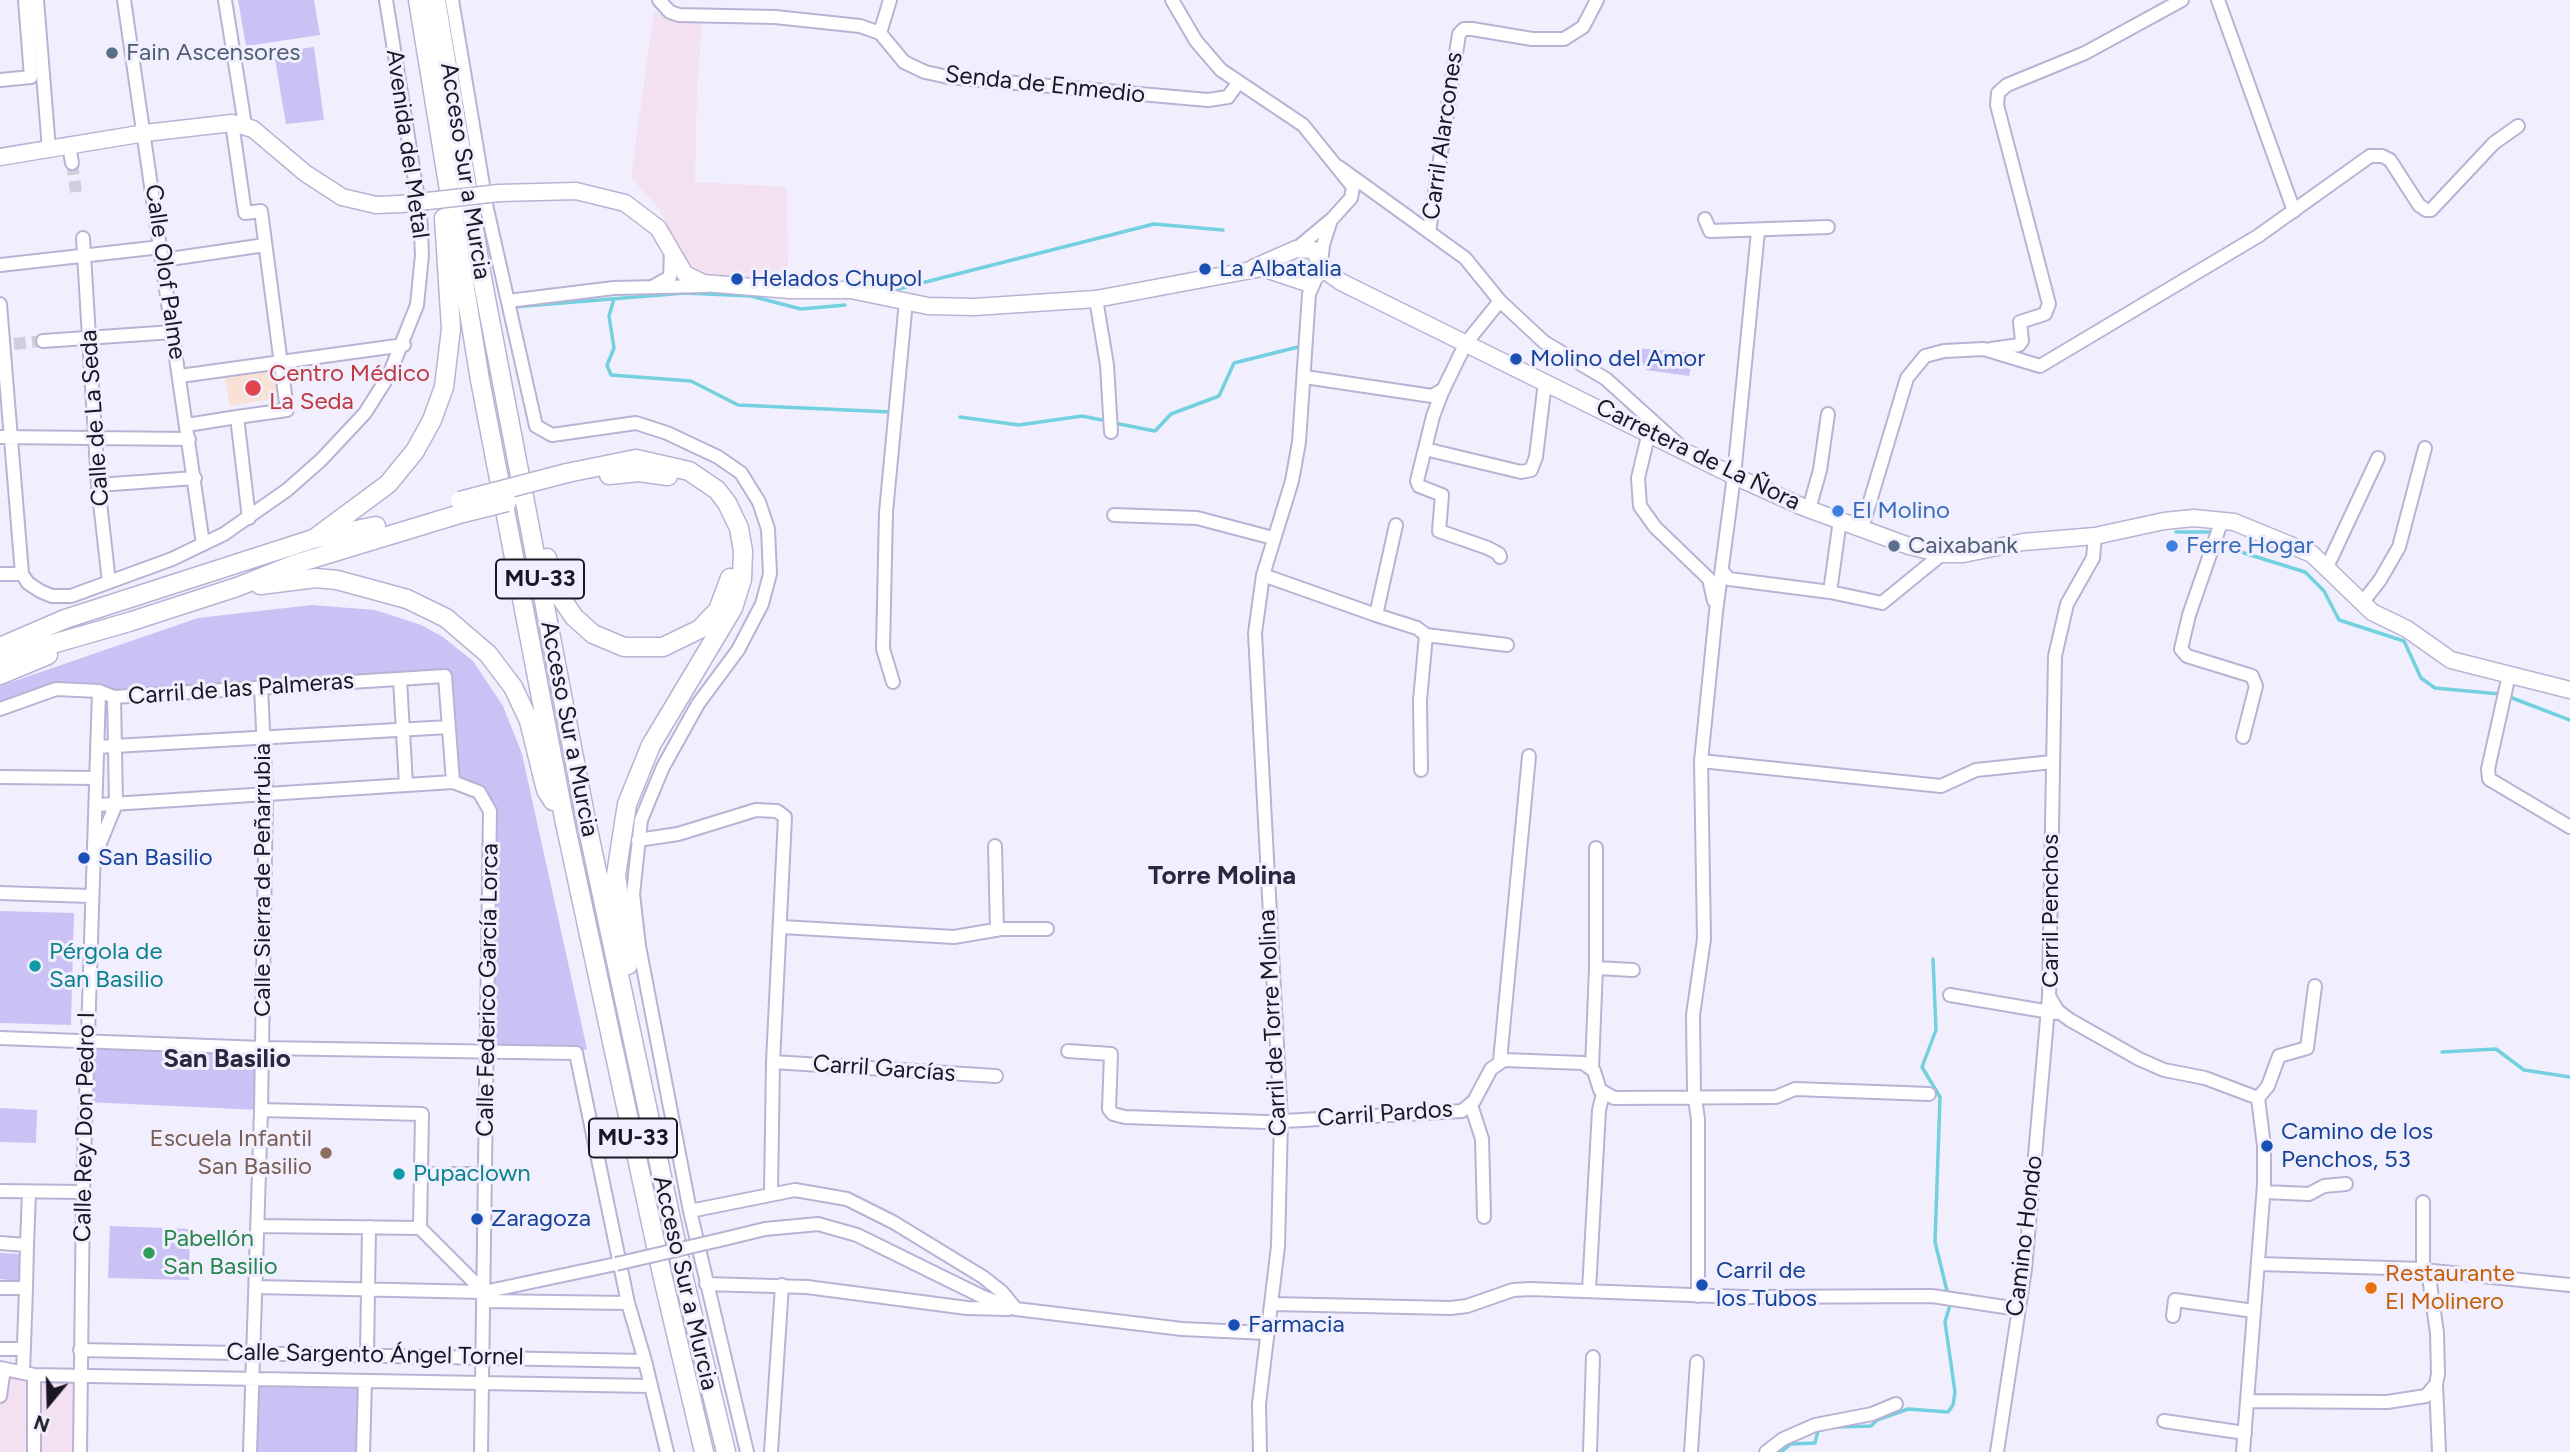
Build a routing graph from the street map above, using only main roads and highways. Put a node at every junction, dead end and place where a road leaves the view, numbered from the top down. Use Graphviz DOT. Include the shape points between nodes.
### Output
graph roads {
  1 [pos="418,0"];
  2 [pos="436,0"];
  3 [pos="0,157"];
  4 [pos="444,173"];
  5 [pos="1294,250"];
  6 [pos="1253,268"];
  7 [pos="1319,270"];
  8 [pos="1293,279"];
  9 [pos="568,479"];
  10 [pos="461,507"];
  11 [pos="532,534"];
  12 [pos="313,539"];
  13 [pos="237,587"];
  14 [pos="65,620"];
  15 [pos="129,622"];
  16 [pos="0,634"];
  17 [pos="0,647"];
  18 [pos="0,659"];
  19 [pos="0,675"];
  20 [pos="2570,690"];
  21 [pos="565,823"];
  22 [pos="656,1156"];
  23 [pos="704,1452"];
  24 [pos="726,1452"];
  1 -- 4 [label="highway, Acceso Sur a Murcia / MU-33"];
  2 -- 11 [label="highway, Acceso Sur a Murcia / MU-33" via="482,278"];
  3 -- 6 [label="main road, bridge" via="145,133 238,124 342,197 376,205 499,193 576,191 610,197 648,218 685,274 703,283 851,290 946,308 1096,299"];
  4 -- 12 [label="highway" via="451,329 439,404 415,451 388,484"];
  4 -- 21 [label="highway, Acceso Sur a Murcia / MU-33"];
  5 -- 6 [label="main road"];
  5 -- 7 [label="main road" via="1313,250"];
  5 -- 8 [label="main road" via="1286,262"];
  6 -- 8 [label="main road" via="1275,270"];
  7 -- 8 [label="main road" via="1307,282"];
  7 -- 20 [label="main road, Carretera de La Ñora" via="1734,476 1862,528 1942,554 1963,554 2194,518 2219,531 2295,545 2312,554 2385,620 2506,688"];
  9 -- 10 [label="highway, bridge"];
  9 -- 11 [label="highway" via="648,472 673,477 699,490 718,509 729,537 730,576 718,610 700,629 663,647 631,648 604,640 583,626 563,602 545,551"];
  9 -- 22 [label="highway" via="636,459 674,465 717,490 734,515 742,541 742,579 733,608 642,762 623,822 617,860 618,903"];
  10 -- 12 [label="highway"];
  10 -- 13 [label="highway"];
  11 -- 22 [label="highway, Acceso Sur a Murcia / MU-33"];
  12 -- 14 [label="highway"];
  13 -- 15 [label="highway"];
  13 -- 21 [label="highway" via="337,580 407,598 446,618 488,654 513,687 529,721 547,790"];
  14 -- 16 [label="highway"];
  14 -- 17 [label="highway"];
  15 -- 18 [label="highway"];
  15 -- 19 [label="highway"];
  21 -- 23 [label="highway, Acceso Sur a Murcia / MU-33"];
  22 -- 24 [label="highway, Acceso Sur a Murcia / MU-33"];
}
